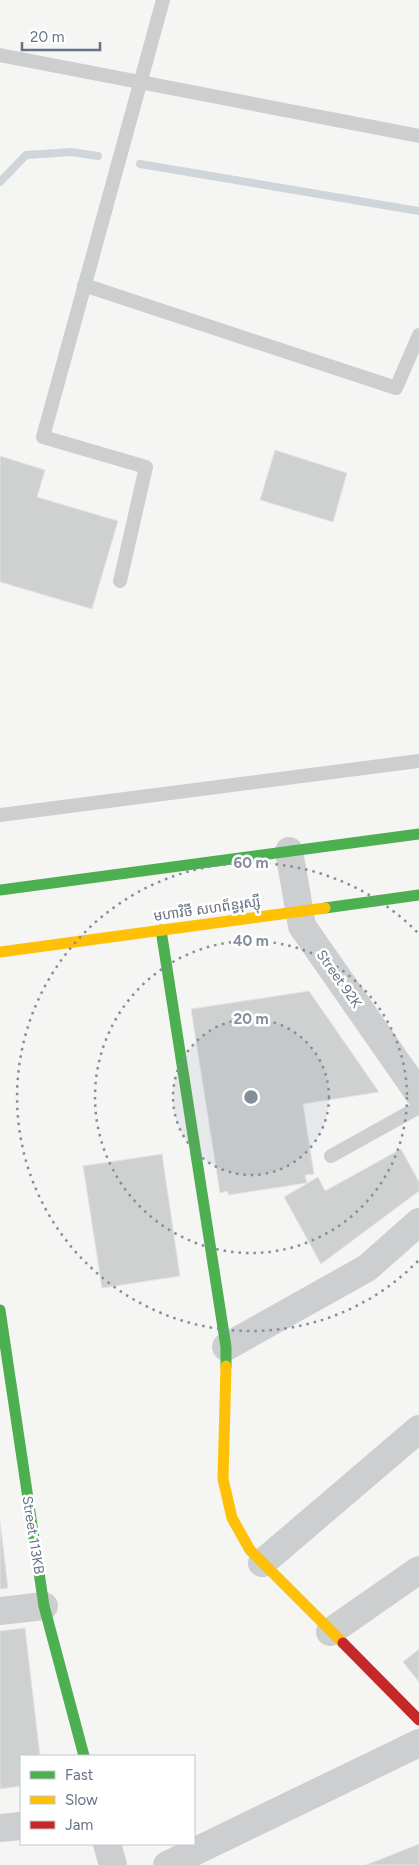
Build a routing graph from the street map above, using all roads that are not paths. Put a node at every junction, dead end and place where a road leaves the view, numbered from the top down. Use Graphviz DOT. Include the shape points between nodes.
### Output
graph roads {
  1 [pos="163,0"];
  2 [pos="0,55"];
  3 [pos="141,83"];
  4 [pos="419,136"];
  5 [pos="84,285"];
  6 [pos="419,335"];
  7 [pos="120,581"];
  8 [pos="419,761"];
  9 [pos="0,815"];
  10 [pos="419,834"];
  11 [pos="289,851"];
  12 [pos="0,890"];
  13 [pos="419,895"];
  14 [pos="299,911"];
  15 [pos="161,930"];
  16 [pos="0,952"];
  17 [pos="419,1094"];
  18 [pos="419,1107"];
  19 [pos="331,1156"];
  20 [pos="419,1222"];
  21 [pos="0,1310"];
  22 [pos="226,1347"];
  23 [pos="7,1412"];
  24 [pos="419,1429"];
  25 [pos="262,1563"];
  26 [pos="419,1570"];
  27 [pos="44,1606"];
  28 [pos="0,1611"];
  29 [pos="330,1632"];
  30 [pos="419,1720"];
  31 [pos="419,1743"];
  32 [pos="84,1755"];
  33 [pos="20,1826"];
  34 [pos="0,1828"];
  35 [pos="107,1845"];
  36 [pos="113,1865"];
  37 [pos="167,1865"];
  1 -- 3 [label="lane"];
  2 -- 3 [label="lane"];
  3 -- 4 [label="lane"];
  3 -- 5 [label="lane"];
  5 -- 6 [label="lane" via="396,388"];
  5 -- 7 [label="lane" via="43,437 146,467"];
  8 -- 9 [label="lane"];
  10 -- 11 [label="main road"];
  11 -- 12 [label="main road"];
  11 -- 14 [label="street, Street 92K"];
  13 -- 14 [label="main road, មហាវិថី សហព័ន្ធរុស្ស៊ី"];
  14 -- 15 [label="main road, មហាវិថី សហព័ន្ធរុស្ស៊ី"];
  14 -- 17 [label="street, Street 92K" via="302,926"];
  15 -- 16 [label="main road, មហាវិថី សហព័ន្ធរុស្ស៊ី"];
  15 -- 22 [label="main road"];
  18 -- 19 [label="lane"];
  20 -- 22 [label="street" via="367,1268"];
  21 -- 23 [label="main road, Street 113KB"];
  22 -- 25 [label="main road" via="223,1479 232,1518 250,1550"];
  23 -- 27 [label="main road, Street 113KB"];
  24 -- 25 [label="street"];
  25 -- 29 [label="main road"];
  26 -- 29 [label="street"];
  27 -- 28 [label="street"];
  27 -- 32 [label="main road, Street 113KB"];
  29 -- 30 [label="main road"];
  31 -- 37 [label="street"];
  33 -- 34 [label="street"];
  35 -- 36 [label="street"];
}
